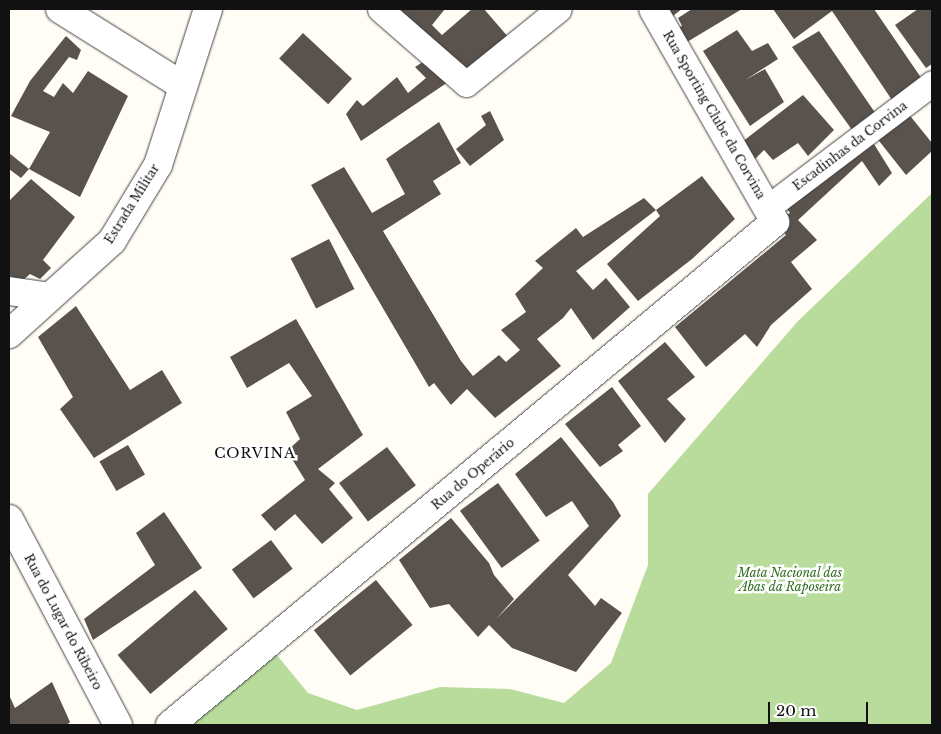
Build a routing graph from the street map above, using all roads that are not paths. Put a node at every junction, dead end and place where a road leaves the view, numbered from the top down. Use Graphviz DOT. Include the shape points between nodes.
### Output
graph roads {
  1 [pos="60,9"];
  2 [pos="208,9"];
  3 [pos="380,9"];
  4 [pos="559,9"];
  5 [pos="653,9"];
  6 [pos="932,83"];
  7 [pos="183,86"];
  8 [pos="771,215"];
  9 [pos="9,291"];
  10 [pos="50,298"];
  11 [pos="9,334"];
  12 [pos="9,519"];
  13 [pos="118,725"];
  14 [pos="170,725"];
  1 -- 7 [label="street"];
  2 -- 7 [label="street, Estrada Militar"];
  3 -- 4 [label="street" via="466,84"];
  5 -- 8 [label="street, Rua Sporting Clube da Corvina"];
  6 -- 8 [label="street, Escadinhas da Corvina"];
  7 -- 10 [label="street, Estrada Militar" via="158,165 112,242"];
  8 -- 14 [label="street, Rua do Operário"];
  9 -- 10 [label="street"];
  10 -- 11 [label="street, Estrada Militar"];
  12 -- 13 [label="street, Rua do Lugar do Ribeiro"];
}
